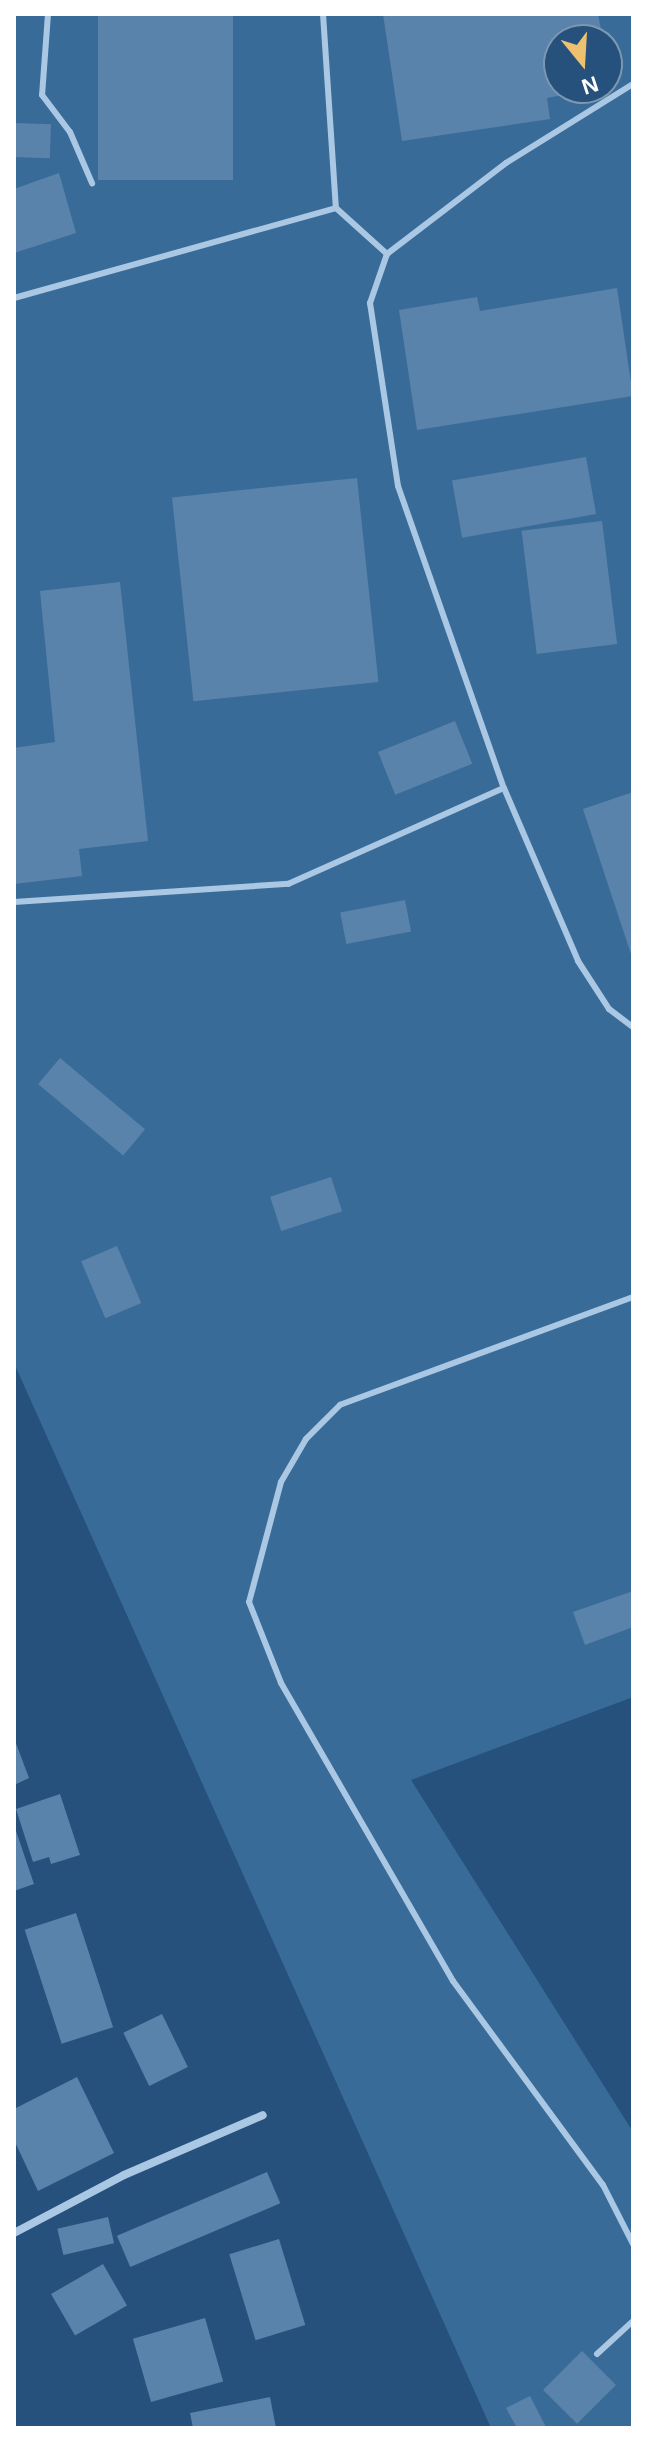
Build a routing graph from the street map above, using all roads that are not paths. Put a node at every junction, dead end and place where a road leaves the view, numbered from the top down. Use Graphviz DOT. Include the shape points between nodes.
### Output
graph roads {
  1 [pos="48,14"];
  2 [pos="323,14"];
  3 [pos="633,84"];
  4 [pos="92,183"];
  5 [pos="336,208"];
  6 [pos="387,254"];
  7 [pos="14,298"];
  8 [pos="504,788"];
  9 [pos="14,902"];
  10 [pos="633,1027"];
  11 [pos="633,1297"];
  12 [pos="263,2115"];
  13 [pos="14,2233"];
  14 [pos="633,2244"];
  15 [pos="633,2321"];
  16 [pos="597,2354"];
  1 -- 4 [label="lane" via="42,95 70,132"];
  2 -- 5 [label="lane"];
  3 -- 6 [label="lane" via="506,163"];
  5 -- 6 [label="lane"];
  5 -- 7 [label="lane"];
  6 -- 8 [label="lane" via="370,303 398,486"];
  8 -- 9 [label="lane" via="288,884"];
  8 -- 10 [label="lane" via="578,961 609,1009"];
  11 -- 14 [label="lane" via="340,1405 306,1439 281,1482 249,1602 281,1683 453,1981 603,2185"];
  12 -- 13 [label="street" via="124,2175"];
  15 -- 16 [label="lane"];
}
